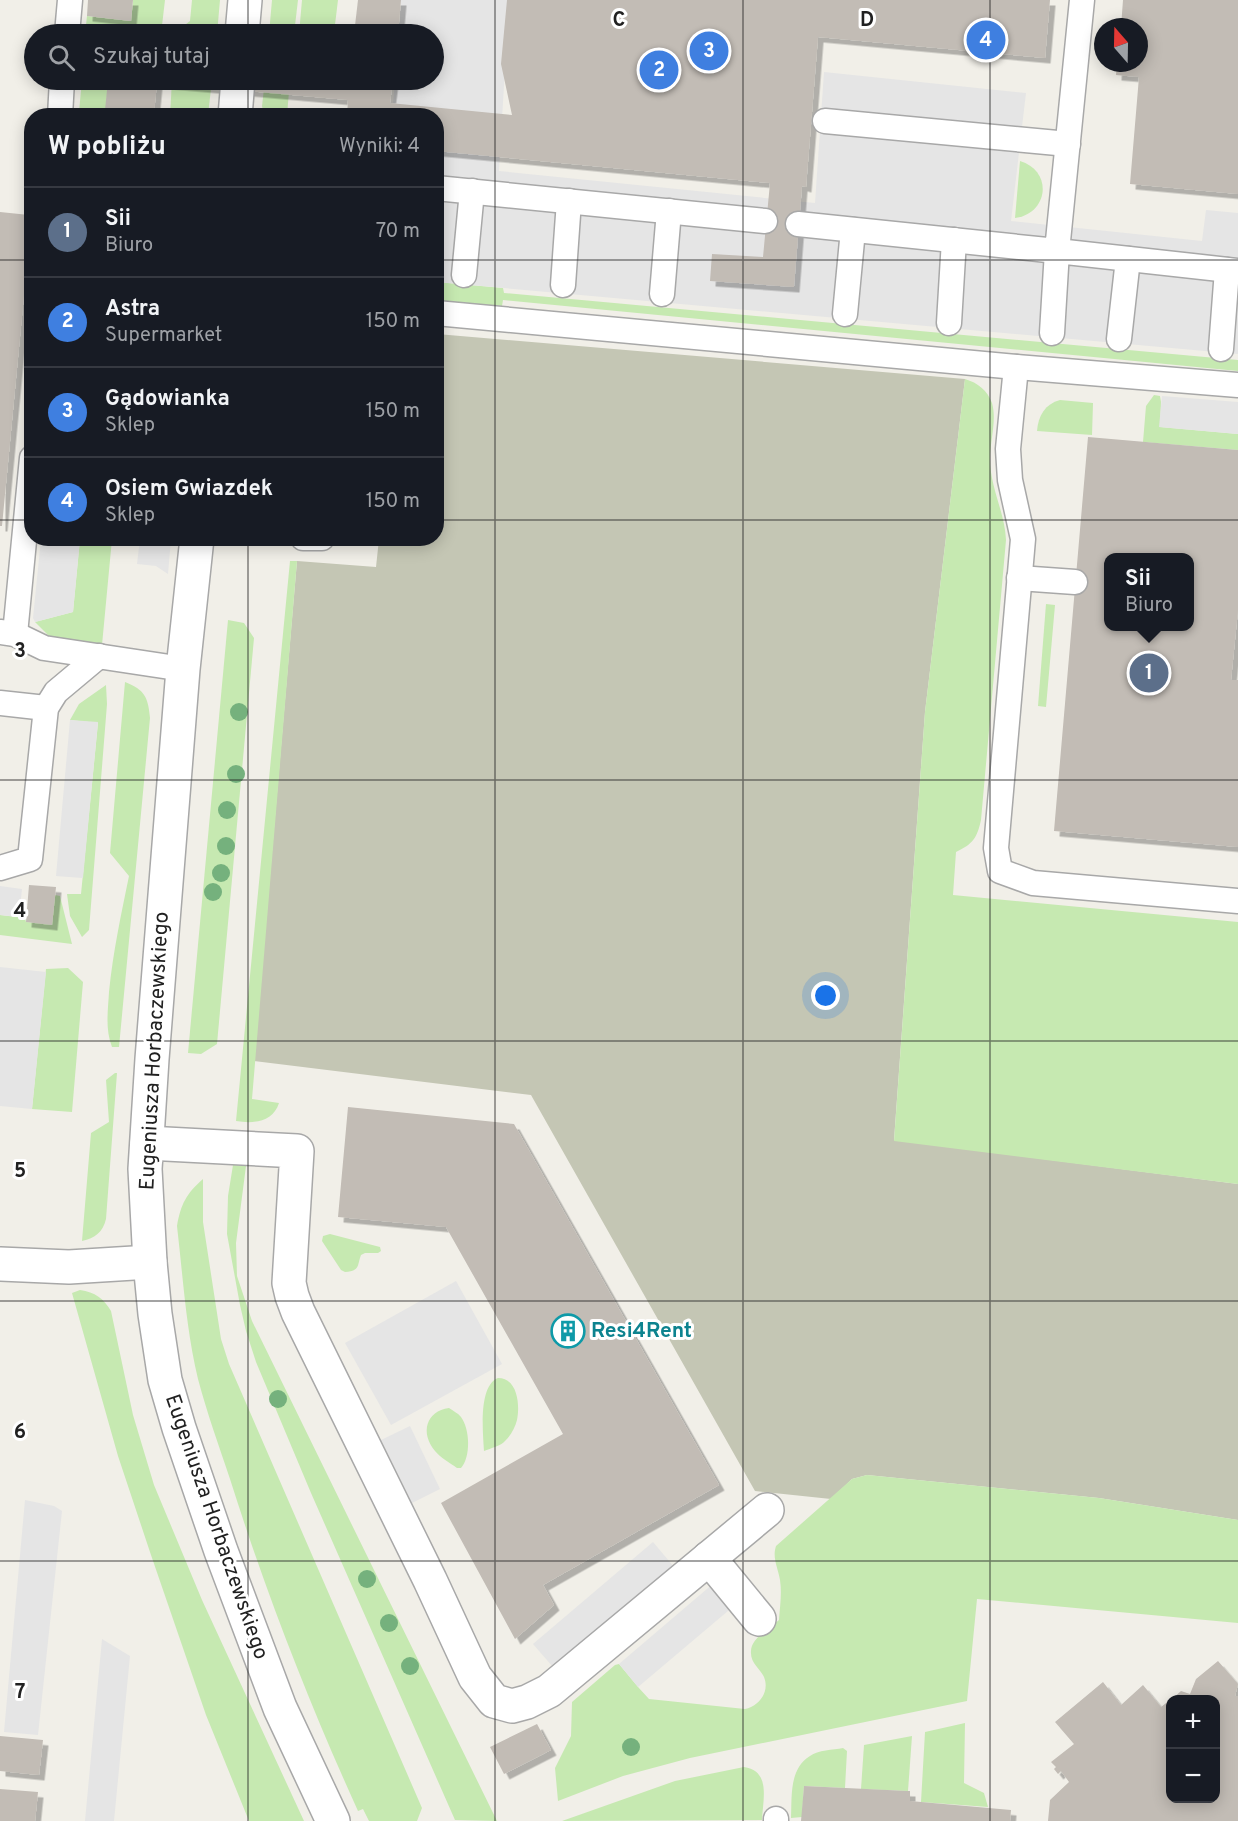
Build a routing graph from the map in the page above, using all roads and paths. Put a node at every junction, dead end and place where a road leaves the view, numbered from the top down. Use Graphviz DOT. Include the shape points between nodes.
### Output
graph roads {
  1 [pos="70,0"];
  2 [pos="245,0"];
  3 [pos="1082,0"];
  4 [pos="68,24"];
  5 [pos="243,24"];
  6 [pos="61,90"];
  7 [pos="237,90"];
  8 [pos="60,108"];
  9 [pos="236,108"];
  10 [pos="825,121"];
  11 [pos="1068,144"];
  12 [pos="444,189"];
  13 [pos="471,191"];
  14 [pos="569,201"];
  15 [pos="669,211"];
  16 [pos="765,221"];
  17 [pos="798,224"];
  18 [pos="853,230"];
  19 [pos="954,240"];
  20 [pos="1057,251"];
  21 [pos="1128,259"];
  22 [pos="1233,270"];
  23 [pos="465,275"];
  24 [pos="563,285"];
  25 [pos="662,294"];
  26 [pos="444,314"];
  27 [pos="846,314"];
  28 [pos="949,323"];
  29 [pos="1052,333"];
  30 [pos="1119,339"];
  31 [pos="1221,349"];
  32 [pos="1016,367"];
  33 [pos="1238,385"];
  34 [pos="24,516"];
  35 [pos="196,546"];
  36 [pos="1019,578"];
  37 [pos="1076,582"];
  38 [pos="8,633"];
  39 [pos="99,656"];
  40 [pos="183,669"];
  41 [pos="0,703"];
  42 [pos="46,708"];
  43 [pos="0,868"];
  44 [pos="1238,901"];
  45 [pos="147,1143"];
  46 [pos="150,1262"];
  47 [pos="0,1264"];
  48 [pos="767,1510"];
  49 [pos="709,1558"];
  50 [pos="759,1619"];
  51 [pos="333,1821"];
  1 -- 4 [label="lane"];
  2 -- 5 [label="street"];
  3 -- 11 [label="lane"];
  6 -- 8 [label="lane"];
  7 -- 9 [label="street"];
  10 -- 11 [label="lane"];
  11 -- 20 [label="lane"];
  12 -- 13 [label="lane"];
  13 -- 14 [label="lane"];
  13 -- 23 [label="lane"];
  14 -- 15 [label="lane"];
  14 -- 24 [label="lane"];
  15 -- 16 [label="lane"];
  15 -- 25 [label="lane"];
  17 -- 18 [label="lane"];
  18 -- 19 [label="lane"];
  18 -- 27 [label="lane"];
  19 -- 20 [label="lane"];
  19 -- 28 [label="lane"];
  20 -- 21 [label="lane"];
  20 -- 29 [label="lane"];
  21 -- 22 [label="lane"];
  21 -- 30 [label="lane"];
  22 -- 31 [label="lane"];
  26 -- 32 [label="lane"];
  32 -- 33 [label="lane"];
  32 -- 36 [label="lane" via="1008,449 1010,480 1023,539"];
  34 -- 38 [label="lane"];
  35 -- 40 [label="street, Eugeniusza Horbaczewskiego"];
  36 -- 37 [label="lane"];
  36 -- 44 [label="lane" via="996,848 1000,871 1032,883"];
  38 -- 39 [label="lane" via="44,648"];
  39 -- 40 [label="lane"];
  39 -- 42 [label="lane" via="57,692"];
  40 -- 45 [label="street, Eugeniusza Horbaczewskiego"];
  41 -- 42 [label="lane"];
  42 -- 43 [label="lane" via="30,859"];
  45 -- 46 [label="street, Eugeniusza Horbaczewskiego"];
  45 -- 49 [label="street" via="297,1151 289,1283 292,1296 475,1677 494,1701 512,1706 549,1691"];
  46 -- 47 [label="street" via="69,1267"];
  46 -- 51 [label="street, Eugeniusza Horbaczewskiego" via="165,1380 179,1428 280,1708"];
  48 -- 49 [label="street"];
  49 -- 50 [label="street"];
}
